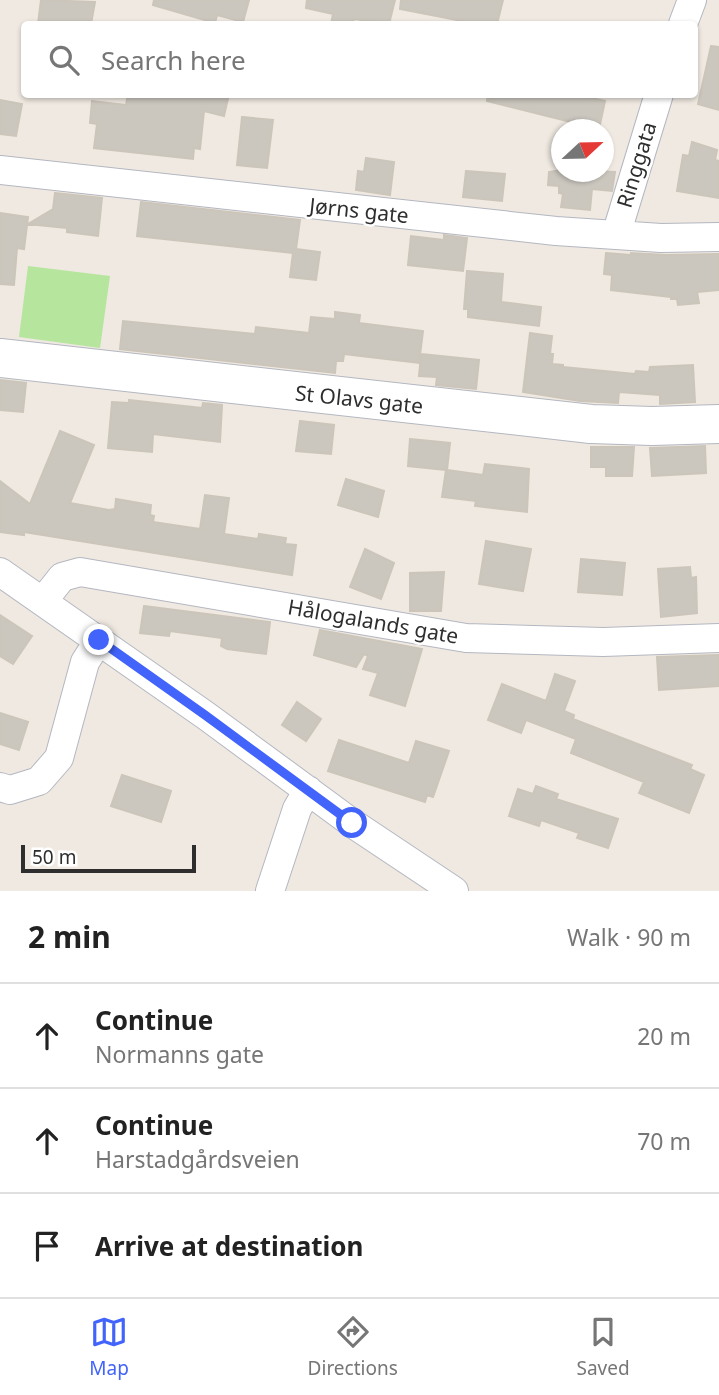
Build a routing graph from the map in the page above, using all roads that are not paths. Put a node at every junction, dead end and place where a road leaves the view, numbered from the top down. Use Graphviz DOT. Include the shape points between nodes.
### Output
graph roads {
  1 [pos="692,0"];
  2 [pos="684,21"];
  3 [pos="658,98"];
  4 [pos="0,170"];
  5 [pos="616,235"];
  6 [pos="719,237"];
  7 [pos="0,358"];
  8 [pos="719,424"];
  9 [pos="0,572"];
  10 [pos="43,601"];
  11 [pos="719,638"];
  12 [pos="99,640"];
  13 [pos="0,788"];
  14 [pos="307,790"];
  15 [pos="270,891"];
  16 [pos="454,891"];
  1 -- 2 [label="street"];
  3 -- 5 [label="street, Ringgata"];
  4 -- 5 [label="street, Jørns gate" via="449,221"];
  5 -- 6 [label="street, Jørns gate"];
  7 -- 8 [label="street, St Olavs gate" via="591,425"];
  9 -- 10 [label="street"];
  10 -- 11 [label="street, Hålogalands gate" via="62,577 80,572 466,638 603,642"];
  10 -- 12 [label="street"];
  12 -- 13 [label="street" via="85,662 59,758 39,781 10,790"];
  12 -- 14 [label="street"];
  14 -- 15 [label="street"];
  14 -- 16 [label="street"];
}
